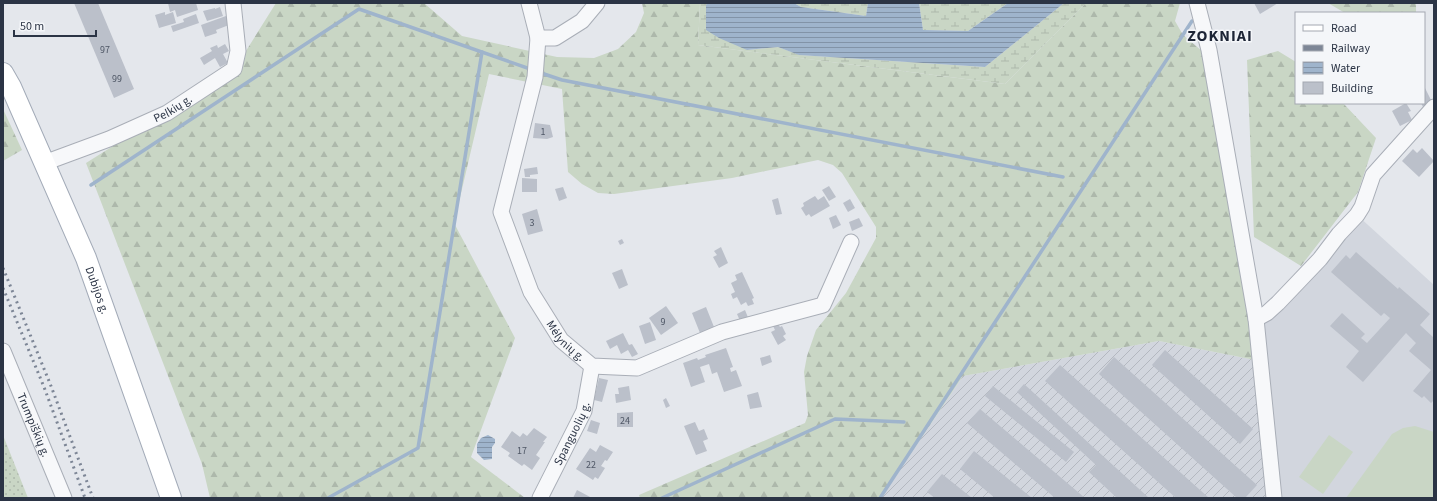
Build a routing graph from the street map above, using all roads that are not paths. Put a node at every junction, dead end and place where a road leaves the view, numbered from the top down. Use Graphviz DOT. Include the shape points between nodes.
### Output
graph roads {
  1 [pos="233,3"];
  2 [pos="529,3"];
  3 [pos="597,3"];
  4 [pos="1197,3"];
  5 [pos="538,38"];
  6 [pos="3,62"];
  7 [pos="7,80"];
  8 [pos="1434,107"];
  9 [pos="44,163"];
  10 [pos="850,242"];
  11 [pos="1256,319"];
  12 [pos="3,351"];
  13 [pos="592,366"];
  14 [pos="64,498"];
  15 [pos="171,498"];
  16 [pos="540,498"];
  17 [pos="1274,498"];
  1 -- 9 [label="street, Pelkių g." via="238,52 234,69 168,113 109,139"];
  2 -- 5 [label="street"];
  3 -- 5 [label="street" via="582,21 555,38"];
  4 -- 11 [label="street" via="1209,50"];
  5 -- 13 [label="street, Mėlynių g." via="534,77 501,212 531,292 561,340"];
  6 -- 7 [label="main road, Dubijos g."];
  7 -- 9 [label="main road, Dubijos g."];
  8 -- 11 [label="street" via="1373,175 1357,215 1278,303"];
  9 -- 15 [label="main road, Dubijos g." via="86,258"];
  10 -- 13 [label="street, Mėlynių g." via="823,305 722,332 637,368"];
  11 -- 17 [label="street"];
  12 -- 14 [label="street, Trumpiškių g."];
  13 -- 16 [label="street, Spanguolių g." via="584,410"];
}
